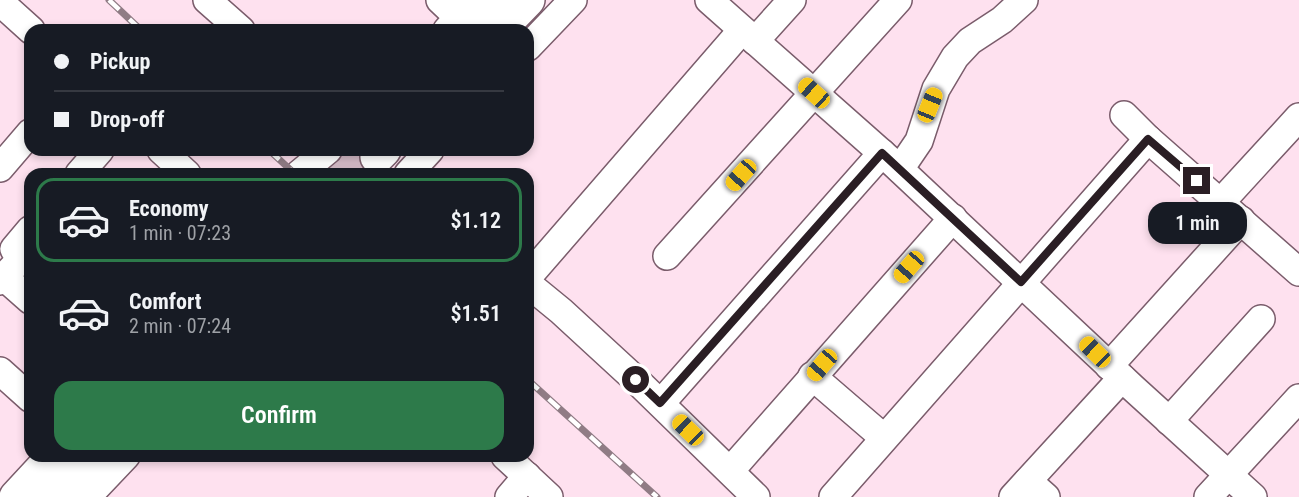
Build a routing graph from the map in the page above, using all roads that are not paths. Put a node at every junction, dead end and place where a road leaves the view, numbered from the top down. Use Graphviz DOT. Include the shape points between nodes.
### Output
graph roads {
  1 [pos="207,0"];
  2 [pos="497,0"];
  3 [pos="528,0"];
  4 [pos="573,0"];
  5 [pos="709,0"];
  6 [pos="792,0"];
  7 [pos="898,0"];
  8 [pos="1024,0"];
  9 [pos="0,2"];
  10 [pos="458,16"];
  11 [pos="24,24"];
  12 [pos="234,24"];
  13 [pos="506,24"];
  14 [pos="749,35"];
  15 [pos="534,41"];
  16 [pos="814,93"];
  17 [pos="1124,115"];
  18 [pos="1299,117"];
  19 [pos="1148,139"];
  20 [pos="24,140"];
  21 [pos="95,156"];
  22 [pos="168,156"];
  23 [pos="425,156"];
  24 [pos="891,161"];
  25 [pos="0,168"];
  26 [pos="84,168"];
  27 [pos="180,168"];
  28 [pos="415,168"];
  29 [pos="1231,211"];
  30 [pos="952,218"];
  31 [pos="24,237"];
  32 [pos="667,256"];
  33 [pos="1297,267"];
  34 [pos="534,270"];
  35 [pos="2,279"];
  36 [pos="1021,282"];
  37 [pos="534,289"];
  38 [pos="24,296"];
  39 [pos="1261,319"];
  40 [pos="0,371"];
  41 [pos="1115,372"];
  42 [pos="812,376"];
  43 [pos="24,393"];
  44 [pos="1299,398"];
  45 [pos="660,403"];
  46 [pos="1169,421"];
  47 [pos="884,438"];
  48 [pos="31,462"];
  49 [pos="48,462"];
  50 [pos="85,462"];
  51 [pos="120,462"];
  52 [pos="512,462"];
  53 [pos="730,471"];
  54 [pos="1228,474"];
  55 [pos="527,476"];
  56 [pos="1029,492"];
  57 [pos="0,494"];
  58 [pos="16,497"];
  59 [pos="53,497"];
  60 [pos="87,497"];
  61 [pos="509,497"];
  62 [pos="549,497"];
  63 [pos="756,497"];
  64 [pos="833,497"];
  65 [pos="1208,497"];
  66 [pos="1253,497"];
  1 -- 12 [label="street"];
  2 -- 10 [label="highway"];
  3 -- 13 [label="highway"];
  4 -- 15 [label="street"];
  5 -- 14 [label="street"];
  6 -- 14 [label="street"];
  7 -- 16 [label="street"];
  8 -- 24 [label="street" via="970,41 956,57 936,89 919,141"];
  9 -- 11 [label="street"];
  14 -- 16 [label="street"];
  14 -- 34 [label="street"];
  16 -- 24 [label="street"];
  16 -- 32 [label="street"];
  17 -- 19 [label="street"];
  18 -- 29 [label="street"];
  19 -- 29 [label="street"];
  19 -- 36 [label="street"];
  20 -- 25 [label="street"];
  21 -- 26 [label="street"];
  22 -- 27 [label="street"];
  23 -- 28 [label="street"];
  24 -- 30 [label="street"];
  24 -- 45 [label="street"];
  29 -- 33 [label="street"];
  29 -- 41 [label="street"];
  30 -- 36 [label="street"];
  30 -- 42 [label="street"];
  31 -- 35 [label="street" via="14,249 20,260"];
  35 -- 38 [label="street"];
  36 -- 41 [label="street"];
  36 -- 47 [label="street"];
  37 -- 45 [label="street"];
  39 -- 46 [label="street"];
  40 -- 43 [label="street"];
  41 -- 46 [label="street"];
  41 -- 56 [label="street"];
  42 -- 47 [label="street"];
  42 -- 53 [label="street"];
  44 -- 54 [label="street"];
  45 -- 53 [label="street"];
  46 -- 54 [label="street"];
  47 -- 64 [label="street"];
  48 -- 57 [label="street"];
  49 -- 58 [label="highway"];
  50 -- 59 [label="highway"];
  51 -- 60 [label="street"];
  52 -- 55 [label="street"];
  53 -- 63 [label="street"];
  54 -- 65 [label="street"];
  54 -- 66 [label="street"];
  55 -- 61 [label="street"];
  55 -- 62 [label="street"];
}
